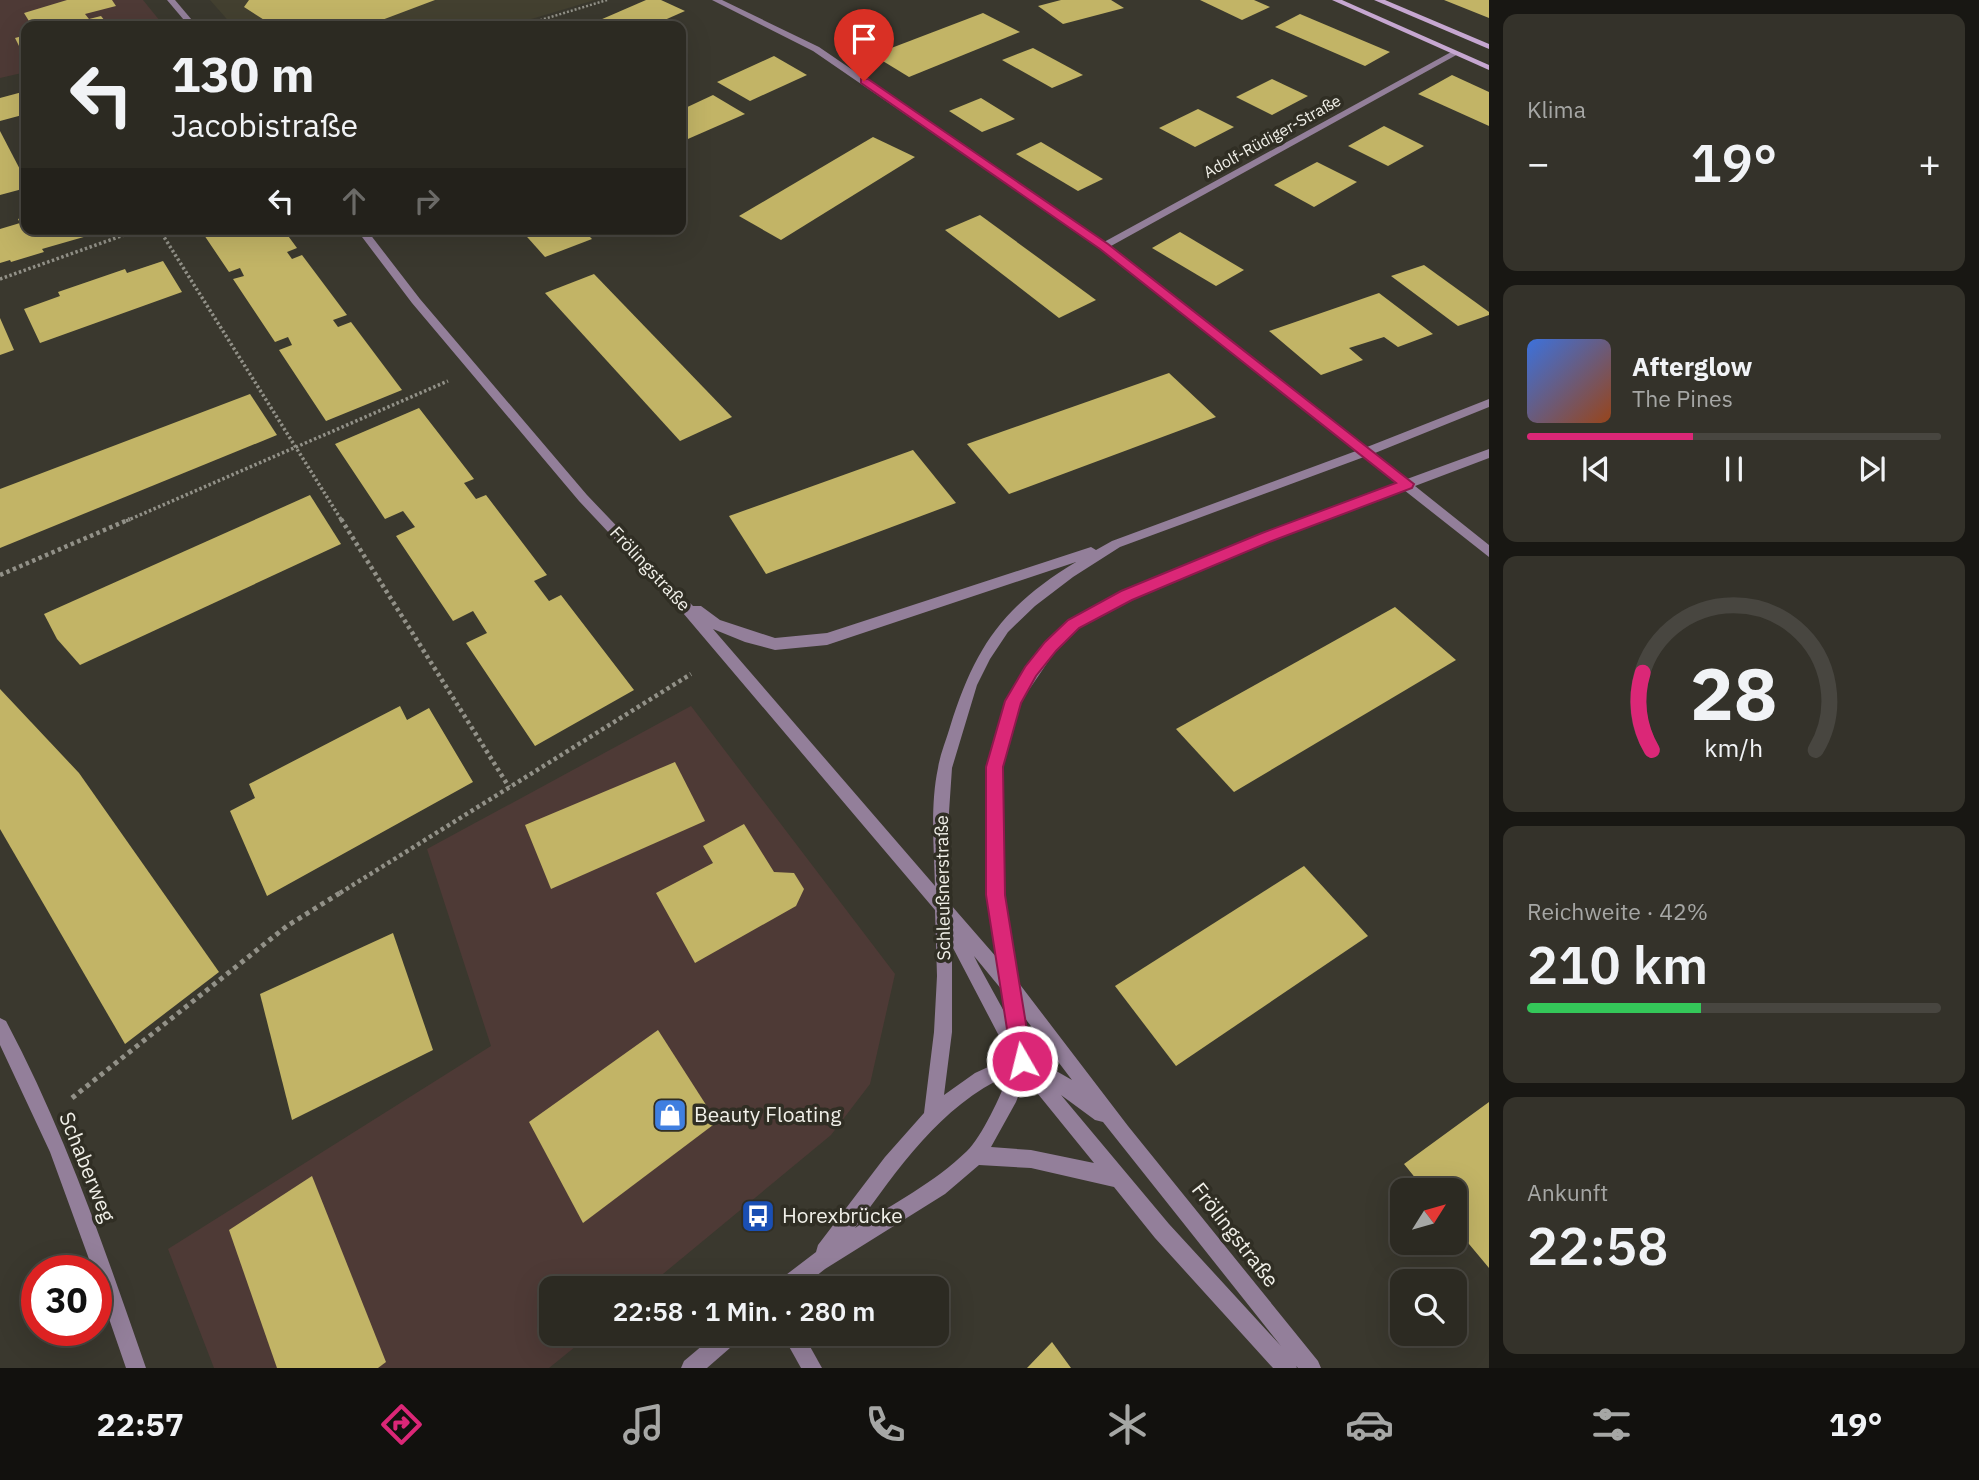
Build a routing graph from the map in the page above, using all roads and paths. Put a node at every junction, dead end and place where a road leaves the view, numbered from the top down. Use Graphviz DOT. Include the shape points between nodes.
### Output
graph roads {
  1 [pos="171,0"];
  2 [pos="607,0"];
  3 [pos="716,0"];
  4 [pos="1336,0"];
  5 [pos="1378,0"];
  6 [pos="189,21"];
  7 [pos="538,21"];
  8 [pos="1489,47"];
  9 [pos="1456,53"];
  10 [pos="1489,68"];
  11 [pos="124,235"];
  12 [pos="163,235"];
  13 [pos="366,235"];
  14 [pos="1104,246"];
  15 [pos="0,279"];
  16 [pos="474,370"];
  17 [pos="1489,403"];
  18 [pos="295,448"];
  19 [pos="1366,452"];
  20 [pos="1489,453"];
  21 [pos="1407,484"];
  22 [pos="1116,544"];
  23 [pos="1489,552"];
  24 [pos="0,575"];
  25 [pos="677,596"];
  26 [pos="691,674"];
  27 [pos="509,787"];
  28 [pos="942,906"];
  29 [pos="1012,988"];
  30 [pos="0,1027"];
  31 [pos="1022,1061"];
  32 [pos="44,1120"];
  33 [pos="932,1120"];
  34 [pos="1122,1132"];
  35 [pos="976,1156"];
  36 [pos="1119,1180"];
  37 [pos="818,1262"];
  38 [pos="800,1276"];
  39 [pos="718,1346"];
  40 [pos="799,1346"];
  41 [pos="136,1368"];
  42 [pos="691,1368"];
  43 [pos="812,1368"];
  44 [pos="1287,1368"];
  45 [pos="1311,1368"];
  1 -- 6 [label="street"];
  2 -- 7 [label="path"];
  3 -- 14 [label="street" via="816,49"];
  4 -- 9 [label="street"];
  5 -- 8 [label="street"];
  9 -- 10 [label="street"];
  9 -- 14 [label="street, Adolf-Rüdiger-Straße"];
  11 -- 15 [label="path"];
  12 -- 18 [label="path"];
  13 -- 16 [label="street, Frölingstraße"];
  14 -- 19 [label="street"];
  16 -- 18 [label="path"];
  16 -- 25 [label="street, Frölingstraße" via="583,498"];
  17 -- 19 [label="street, Schleußnerstraße"];
  18 -- 24 [label="path"];
  18 -- 27 [label="path"];
  19 -- 21 [label="street"];
  19 -- 22 [label="street, Schleußnerstraße"];
  20 -- 21 [label="street"];
  21 -- 23 [label="street"];
  21 -- 29 [label="street" via="1126,595 1074,624 1051,646 1013,701 995,767 996,895"];
  22 -- 25 [label="street, Schleußnerstraße" via="827,639 775,644 745,636 715,624"];
  22 -- 28 [label="street, Schleußnerstraße" via="1030,602 1003,628 985,655 962,708 945,768"];
  25 -- 28 [label="street, Frölingstraße"];
  26 -- 27 [label="path"];
  27 -- 32 [label="path" via="287,926"];
  28 -- 29 [label="street, Frölingstraße"];
  28 -- 31 [label="street, Frölingstraße"];
  28 -- 33 [label="street, Schleußnerstraße" via="943,1032"];
  29 -- 31 [label="street"];
  29 -- 34 [label="street, Frölingstraße"];
  30 -- 32 [label="street, Schaberweg"];
  31 -- 33 [label="street" via="967,1088"];
  31 -- 34 [label="street, Frölingstraße" via="1054,1078"];
  31 -- 35 [label="street" via="1010,1096"];
  31 -- 36 [label="street, Frölingstraße"];
  32 -- 41 [label="street, Schaberweg"];
  33 -- 37 [label="street" via="907,1144"];
  34 -- 45 [label="street, Frölingstraße"];
  35 -- 36 [label="street" via="1040,1159"];
  35 -- 37 [label="street" via="938,1186"];
  36 -- 44 [label="street, Frölingstraße"];
  37 -- 38 [label="street"];
  39 -- 42 [label="street"];
  40 -- 43 [label="street"];
}
